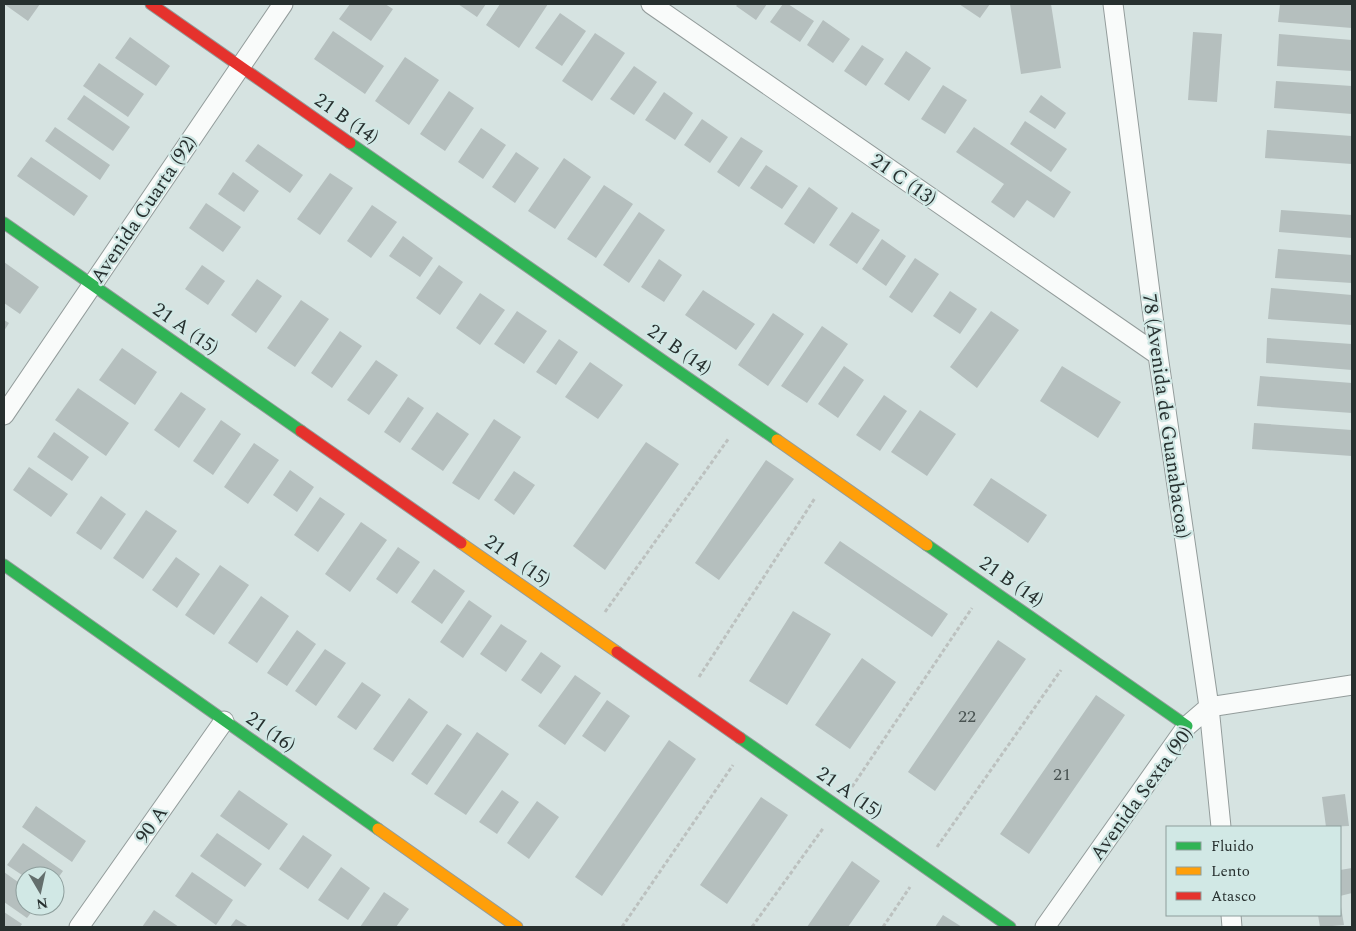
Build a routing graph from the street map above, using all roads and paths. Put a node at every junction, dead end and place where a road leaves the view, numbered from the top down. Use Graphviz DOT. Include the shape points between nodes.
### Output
graph roads {
  1 [pos="151,4"];
  2 [pos="283,4"];
  3 [pos="651,4"];
  4 [pos="1114,4"];
  5 [pos="240,66"];
  6 [pos="4,223"];
  7 [pos="92,285"];
  8 [pos="1158,355"];
  9 [pos="4,415"];
  10 [pos="744,417"];
  11 [pos="829,476"];
  12 [pos="4,565"];
  13 [pos="987,586"];
  14 [pos="590,634"];
  15 [pos="1076,649"];
  16 [pos="1352,685"];
  17 [pos="684,699"];
  18 [pos="1209,707"];
  19 [pos="224,720"];
  20 [pos="1187,726"];
  21 [pos="748,744"];
  22 [pos="839,807"];
  23 [pos="1221,826"];
  24 [pos="924,867"];
  25 [pos="79,927"];
  26 [pos="517,927"];
  27 [pos="622,927"];
  28 [pos="752,927"];
  29 [pos="883,927"];
  30 [pos="1010,927"];
  31 [pos="1045,927"];
  1 -- 5 [label="street, 21 B (14)"];
  2 -- 5 [label="street, Avenida Cuarta (92)"];
  3 -- 8 [label="street, 21 C (13)"];
  4 -- 8 [label="street, 78 (Avenida de Guanabacoa)"];
  5 -- 7 [label="street, Avenida Cuarta (92)"];
  5 -- 10 [label="street, 21 B (14)"];
  6 -- 7 [label="street, 21 A (15)"];
  7 -- 9 [label="street, Avenida Cuarta (92)"];
  7 -- 14 [label="street, 21 A (15)"];
  8 -- 18 [label="street, 78 (Avenida de Guanabacoa)"];
  10 -- 11 [label="street, 21 B (14)"];
  10 -- 14 [label="path"];
  11 -- 13 [label="street, 21 B (14)"];
  11 -- 17 [label="path"];
  12 -- 19 [label="street, 21 (16)"];
  13 -- 15 [label="street, 21 B (14)"];
  13 -- 22 [label="path"];
  14 -- 17 [label="street, 21 A (15)"];
  15 -- 20 [label="street, 21 B (14)"];
  15 -- 24 [label="path"];
  16 -- 18 [label="street, Avenida Sexta (90)"];
  17 -- 21 [label="street, 21 A (15)"];
  18 -- 20 [label="street, Avenida Sexta (90)"];
  18 -- 23 [label="street, 78 (Avenida de Guanabacoa)"];
  19 -- 25 [label="street, 90 A"];
  19 -- 26 [label="street, 21 (16)"];
  20 -- 31 [label="street, Avenida Sexta (90)"];
  21 -- 22 [label="street, 21 A (15)"];
  21 -- 27 [label="path"];
  22 -- 24 [label="street, 21 A (15)"];
  22 -- 28 [label="path"];
  24 -- 29 [label="path"];
  24 -- 30 [label="street, 21 A (15)"];
}
